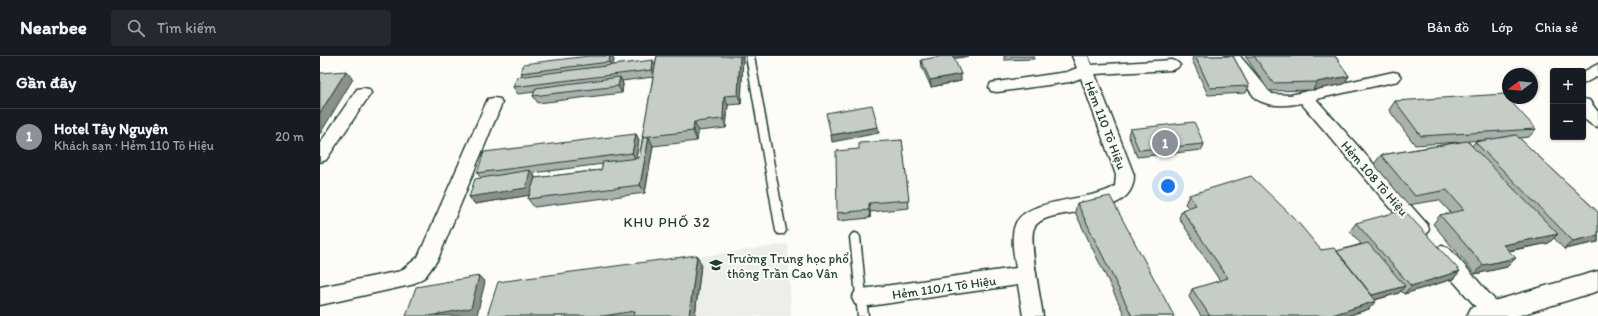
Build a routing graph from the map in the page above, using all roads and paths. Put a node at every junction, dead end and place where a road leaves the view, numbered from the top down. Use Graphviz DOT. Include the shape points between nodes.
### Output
graph roads {
  1 [pos="750,56"];
  2 [pos="1232,56"];
  3 [pos="1082,63"];
  4 [pos="1172,65"];
  5 [pos="1598,69"];
  6 [pos="1394,77"];
  7 [pos="1586,77"];
  8 [pos="997,87"];
  9 [pos="363,93"];
  10 [pos="1305,97"];
  11 [pos="494,103"];
  12 [pos="1586,109"];
  13 [pos="1598,121"];
  14 [pos="320,156"];
  15 [pos="781,231"];
  16 [pos="855,237"];
  17 [pos="1027,275"];
  18 [pos="1598,281"];
  19 [pos="322,299"];
  20 [pos="862,307"];
  21 [pos="1487,314"];
  22 [pos="1033,316"];
  1 -- 15 [label="lane"];
  2 -- 10 [label="street" via="1262,95 1268,99 1290,100"];
  3 -- 4 [label="street"];
  3 -- 8 [label="street" via="1070,77"];
  3 -- 17 [label="street, Hẻm 110 Tô Hiệu" via="1125,175 1125,184 1123,189 1108,198 1040,215 1027,222 1024,236"];
  5 -- 7 [label="street"];
  6 -- 10 [label="street"];
  9 -- 14 [label="street"];
  10 -- 21 [label="street, Hẻm 108 Tô Hiệu"];
  11 -- 19 [label="street" via="428,259 420,269 413,276 404,279"];
  12 -- 13 [label="street"];
  16 -- 20 [label="lane"];
  17 -- 20 [label="street, Hẻm 110/1 Tô Hiệu"];
  17 -- 22 [label="street, Hẻm 110 Tô Hiệu"];
  18 -- 21 [label="street"];
}
